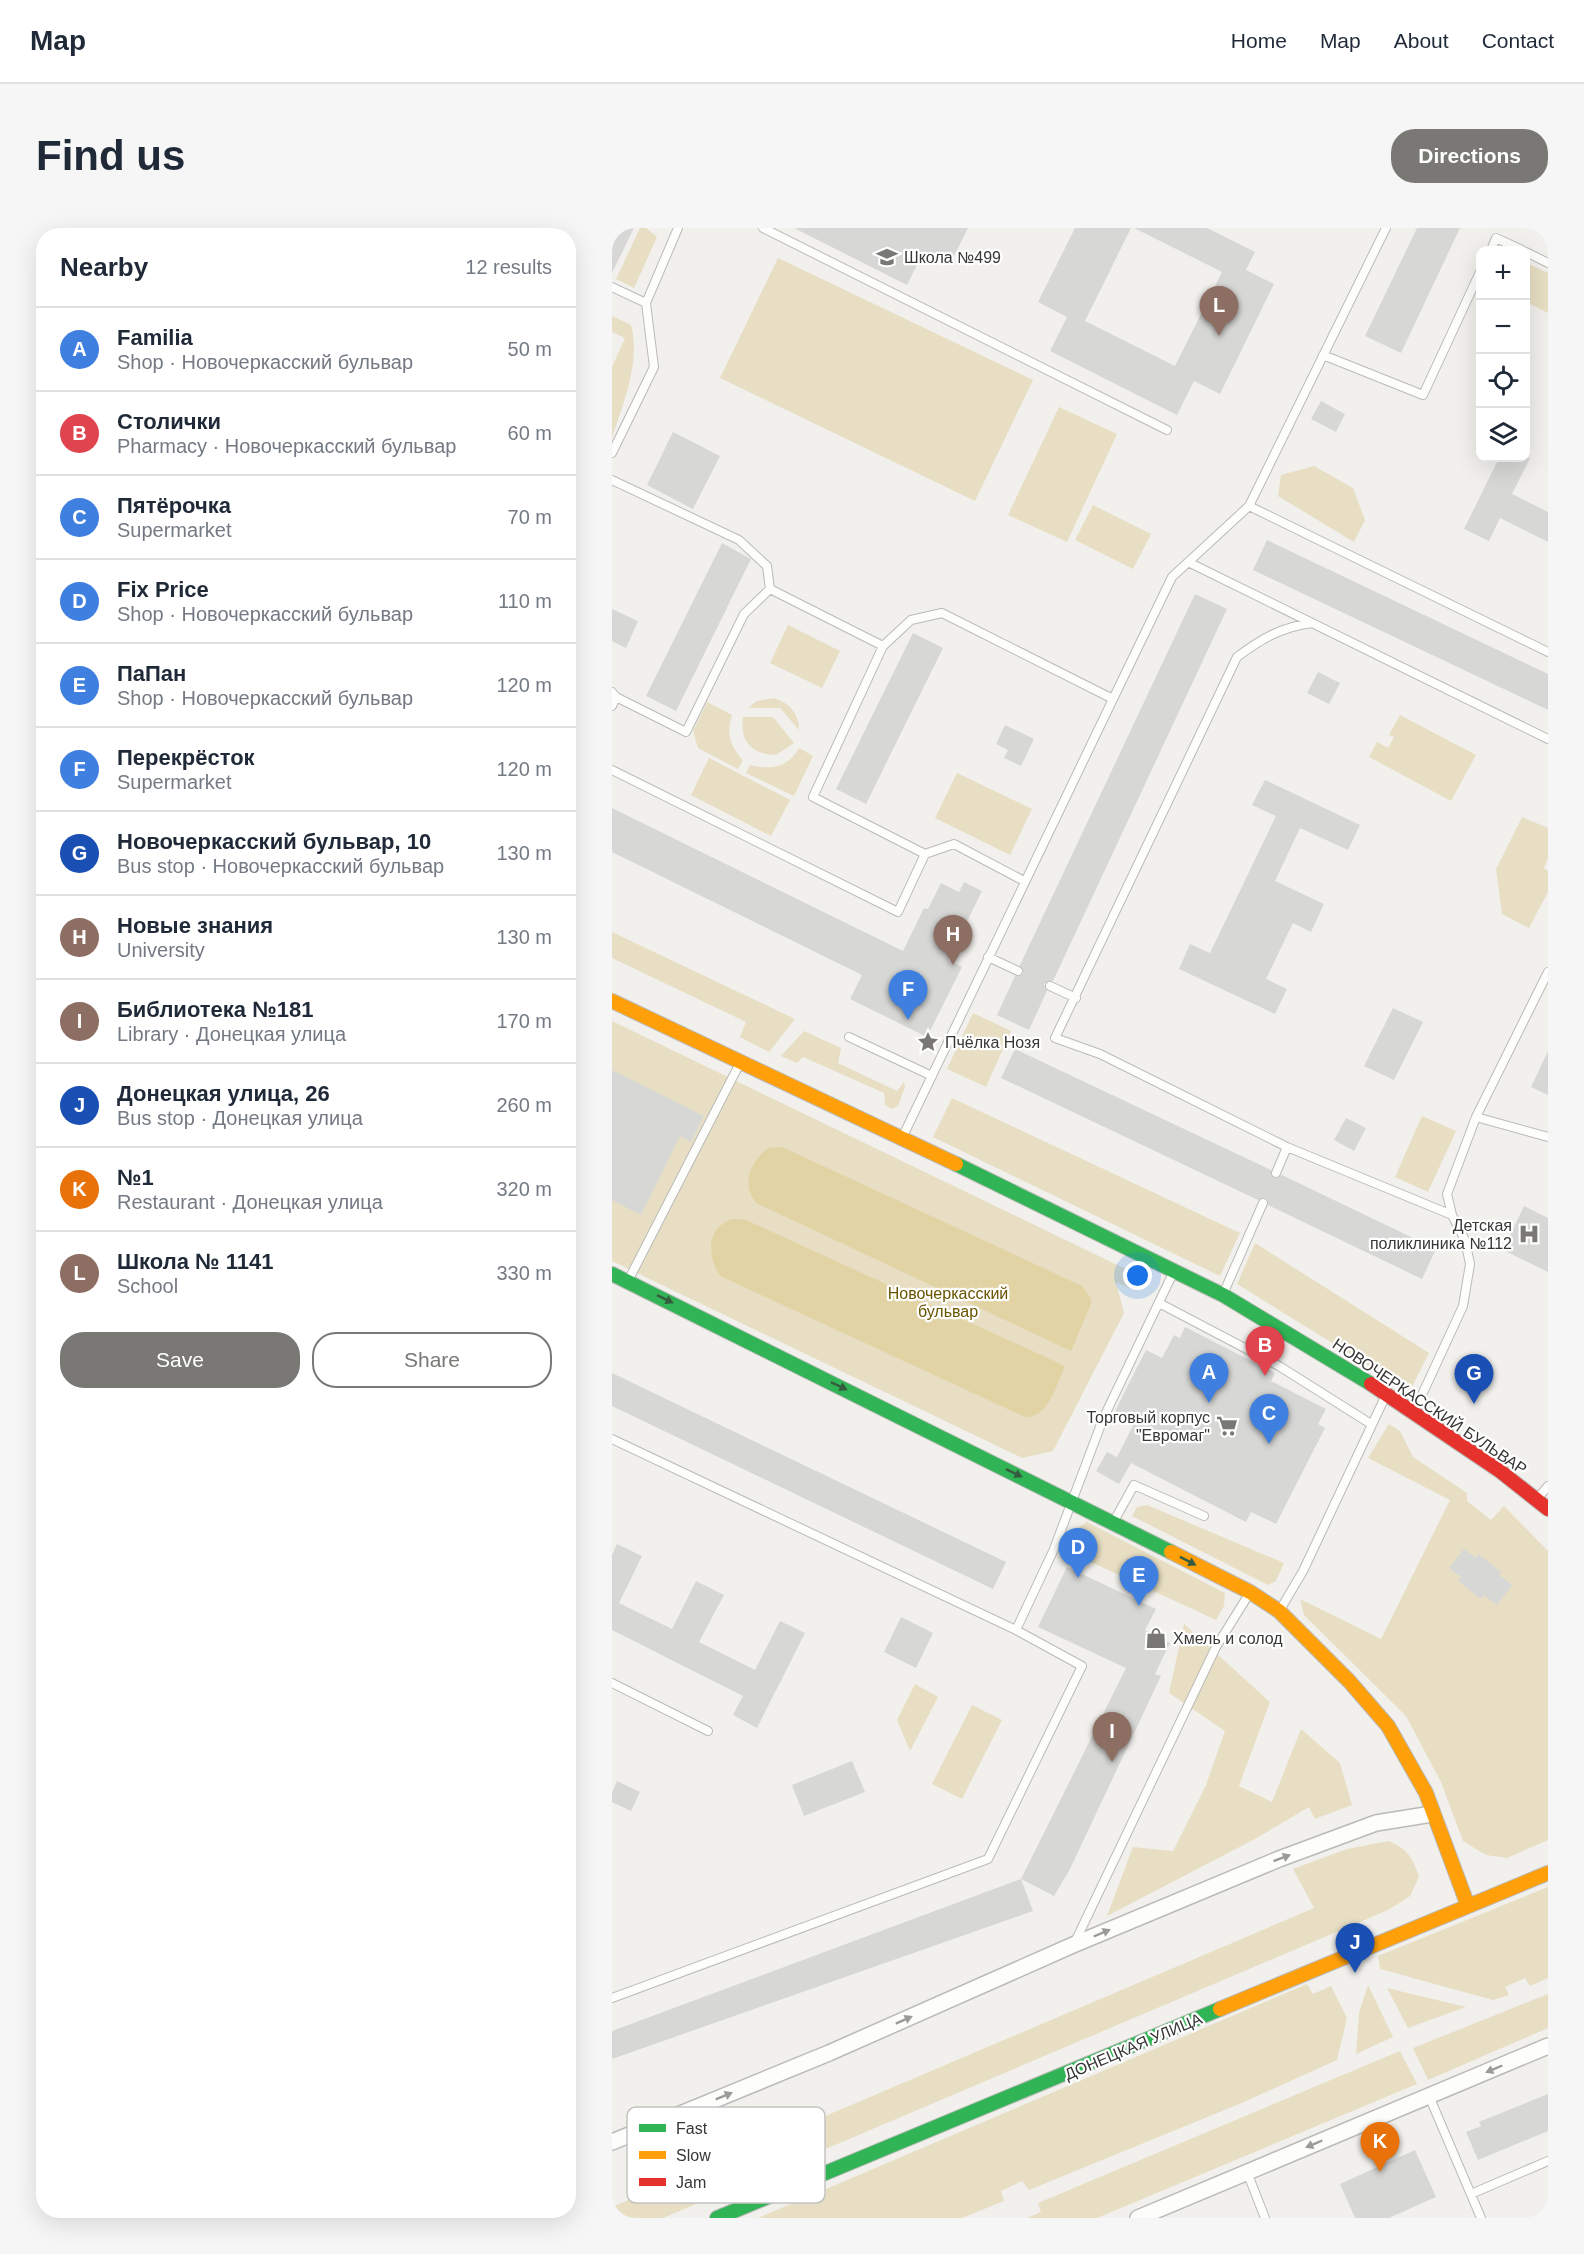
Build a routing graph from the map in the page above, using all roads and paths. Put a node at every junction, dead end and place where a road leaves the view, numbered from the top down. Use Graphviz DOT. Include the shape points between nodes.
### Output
graph roads {
  1 [pos="677,228"];
  2 [pos="763,228"];
  3 [pos="1386,228"];
  4 [pos="1493,246"];
  5 [pos="1513,246"];
  6 [pos="1530,254"];
  7 [pos="1548,263"];
  8 [pos="1476,281"];
  9 [pos="612,287"];
  10 [pos="646,303"];
  11 [pos="1323,355"];
  12 [pos="1167,430"];
  13 [pos="612,453"];
  14 [pos="612,480"];
  15 [pos="1249,506"];
  16 [pos="1188,562"];
  17 [pos="770,589"];
  18 [pos="1312,623"];
  19 [pos="883,646"];
  20 [pos="1548,652"];
  21 [pos="614,695"];
  22 [pos="1113,699"];
  23 [pos="612,706"];
  24 [pos="1547,736"];
  25 [pos="612,770"];
  26 [pos="925,854"];
  27 [pos="1024,881"];
  28 [pos="988,957"];
  29 [pos="1018,971"];
  30 [pos="1548,972"];
  31 [pos="1050,986"];
  32 [pos="1076,998"];
  33 [pos="612,1001"];
  34 [pos="849,1038"];
  35 [pos="741,1062"];
  36 [pos="932,1076"];
  37 [pos="1476,1117"];
  38 [pos="1548,1137"];
  39 [pos="901,1139"];
  40 [pos="1287,1147"];
  41 [pos="1276,1173"];
  42 [pos="1263,1203"];
  43 [pos="1452,1215"];
  44 [pos="1174,1269"];
  45 [pos="612,1274"];
  46 [pos="628,1281"];
  47 [pos="1223,1295"];
  48 [pos="1159,1303"];
  49 [pos="1387,1393"];
  50 [pos="1414,1412"];
  51 [pos="1371,1424"];
  52 [pos="612,1439"];
  53 [pos="1548,1486"];
  54 [pos="1543,1501"];
  55 [pos="1072,1502"];
  56 [pos="1548,1509"];
  57 [pos="1204,1516"];
  58 [pos="1113,1523"];
  59 [pos="1250,1592"];
  60 [pos="1279,1611"];
  61 [pos="1016,1630"];
  62 [pos="612,1683"];
  63 [pos="708,1731"];
  64 [pos="1432,1814"];
  65 [pos="1548,1873"];
  66 [pos="1468,1906"];
  67 [pos="1073,1945"];
  68 [pos="612,1998"];
  69 [pos="1548,2046"];
  70 [pos="1429,2096"];
  71 [pos="697,2107"];
  72 [pos="627,2136"];
  73 [pos="612,2142"];
  74 [pos="1548,2161"];
  75 [pos="1247,2171"];
  76 [pos="825,2173"];
  77 [pos="1471,2194"];
  78 [pos="753,2203"];
  79 [pos="717,2218"];
  80 [pos="1138,2218"];
  81 [pos="1265,2218"];
  82 [pos="1481,2218"];
  1 -- 10 [label="lane"];
  2 -- 12 [label="lane"];
  3 -- 11 [label="lane"];
  4 -- 5 [label="lane" via="1496,238"];
  6 -- 7 [label="lane"];
  8 -- 11 [label="lane" via="1423,395"];
  9 -- 10 [label="lane"];
  10 -- 13 [label="lane" via="654,367"];
  11 -- 15 [label="lane"];
  14 -- 17 [label="lane" via="739,540 767,566"];
  15 -- 16 [label="lane"];
  15 -- 20 [label="lane"];
  16 -- 18 [label="lane"];
  16 -- 22 [label="lane" via="1172,577"];
  17 -- 19 [label="lane"];
  17 -- 21 [label="lane" via="744,614 686,732"];
  18 -- 24 [label="lane"];
  18 -- 32 [label="lane" via="1272,633 1237,657"];
  19 -- 22 [label="lane" via="911,620 942,613"];
  19 -- 26 [label="lane" via="813,797"];
  21 -- 23 [label="lane"];
  22 -- 27 [label="lane"];
  25 -- 26 [label="lane" via="898,912"];
  26 -- 27 [label="lane" via="954,844"];
  27 -- 28 [label="lane"];
  28 -- 29 [label="lane"];
  28 -- 36 [label="lane"];
  30 -- 37 [label="lane"];
  31 -- 32 [label="lane"];
  32 -- 40 [label="lane" via="1055,1038 1100,1054"];
  33 -- 35 [label="street, НОВОЧЕРКАССКИЙ БУЛЬВАР"];
  34 -- 36 [label="lane"];
  35 -- 39 [label="street, НОВОЧЕРКАССКИЙ БУЛЬВАР"];
  35 -- 46 [label="lane"];
  36 -- 39 [label="lane"];
  37 -- 38 [label="lane"];
  37 -- 43 [label="lane" via="1447,1194"];
  39 -- 44 [label="street, НОВОЧЕРКАССКИЙ БУЛЬВАР"];
  40 -- 41 [label="lane"];
  40 -- 43 [label="lane"];
  42 -- 47 [label="lane"];
  43 -- 50 [label="lane" via="1465,1240 1470,1264 1463,1306"];
  44 -- 47 [label="street, НОВОЧЕРКАССКИЙ БУЛЬВАР"];
  44 -- 48 [label="lane"];
  45 -- 46 [label="street"];
  46 -- 55 [label="street, one-way"];
  47 -- 49 [label="street, НОВОЧЕРКАССКИЙ БУЛЬВАР"];
  48 -- 51 [label="lane" via="1279,1366"];
  48 -- 55 [label="lane" via="1104,1419"];
  49 -- 50 [label="street, НОВОЧЕРКАССКИЙ БУЛЬВАР"];
  49 -- 51 [label="lane"];
  50 -- 54 [label="street, НОВОЧЕРКАССКИЙ БУЛЬВАР"];
  51 -- 60 [label="lane" via="1303,1571"];
  52 -- 61 [label="lane"];
  53 -- 54 [label="lane"];
  54 -- 56 [label="street, НОВОЧЕРКАССКИЙ БУЛЬВАР"];
  55 -- 58 [label="street"];
  55 -- 61 [label="lane"];
  57 -- 58 [label="lane" via="1134,1485"];
  58 -- 59 [label="street, one-way"];
  59 -- 60 [label="street"];
  59 -- 67 [label="lane" via="1216,1647"];
  60 -- 64 [label="street" via="1388,1726 1425,1793"];
  61 -- 68 [label="lane" via="1082,1666 988,1859"];
  62 -- 63 [label="lane"];
  64 -- 66 [label="street"];
  67 -- 64 [label="street, one-way" via="1376,1823"];
  65 -- 66 [label="street, ДОНЕЦКАЯ УЛИЦА"];
  66 -- 76 [label="street, ДОНЕЦКАЯ УЛИЦА"];
  71 -- 67 [label="street, one-way"];
  69 -- 70 [label="street, one-way"];
  70 -- 75 [label="street, one-way"];
  70 -- 77 [label="lane"];
  73 -- 72 [label="street, one-way"];
  74 -- 77 [label="lane"];
  75 -- 80 [label="street"];
  75 -- 81 [label="lane"];
  77 -- 82 [label="lane"];
  78 -- 79 [label="street, ДОНЕЦКАЯ УЛИЦА"];
}
